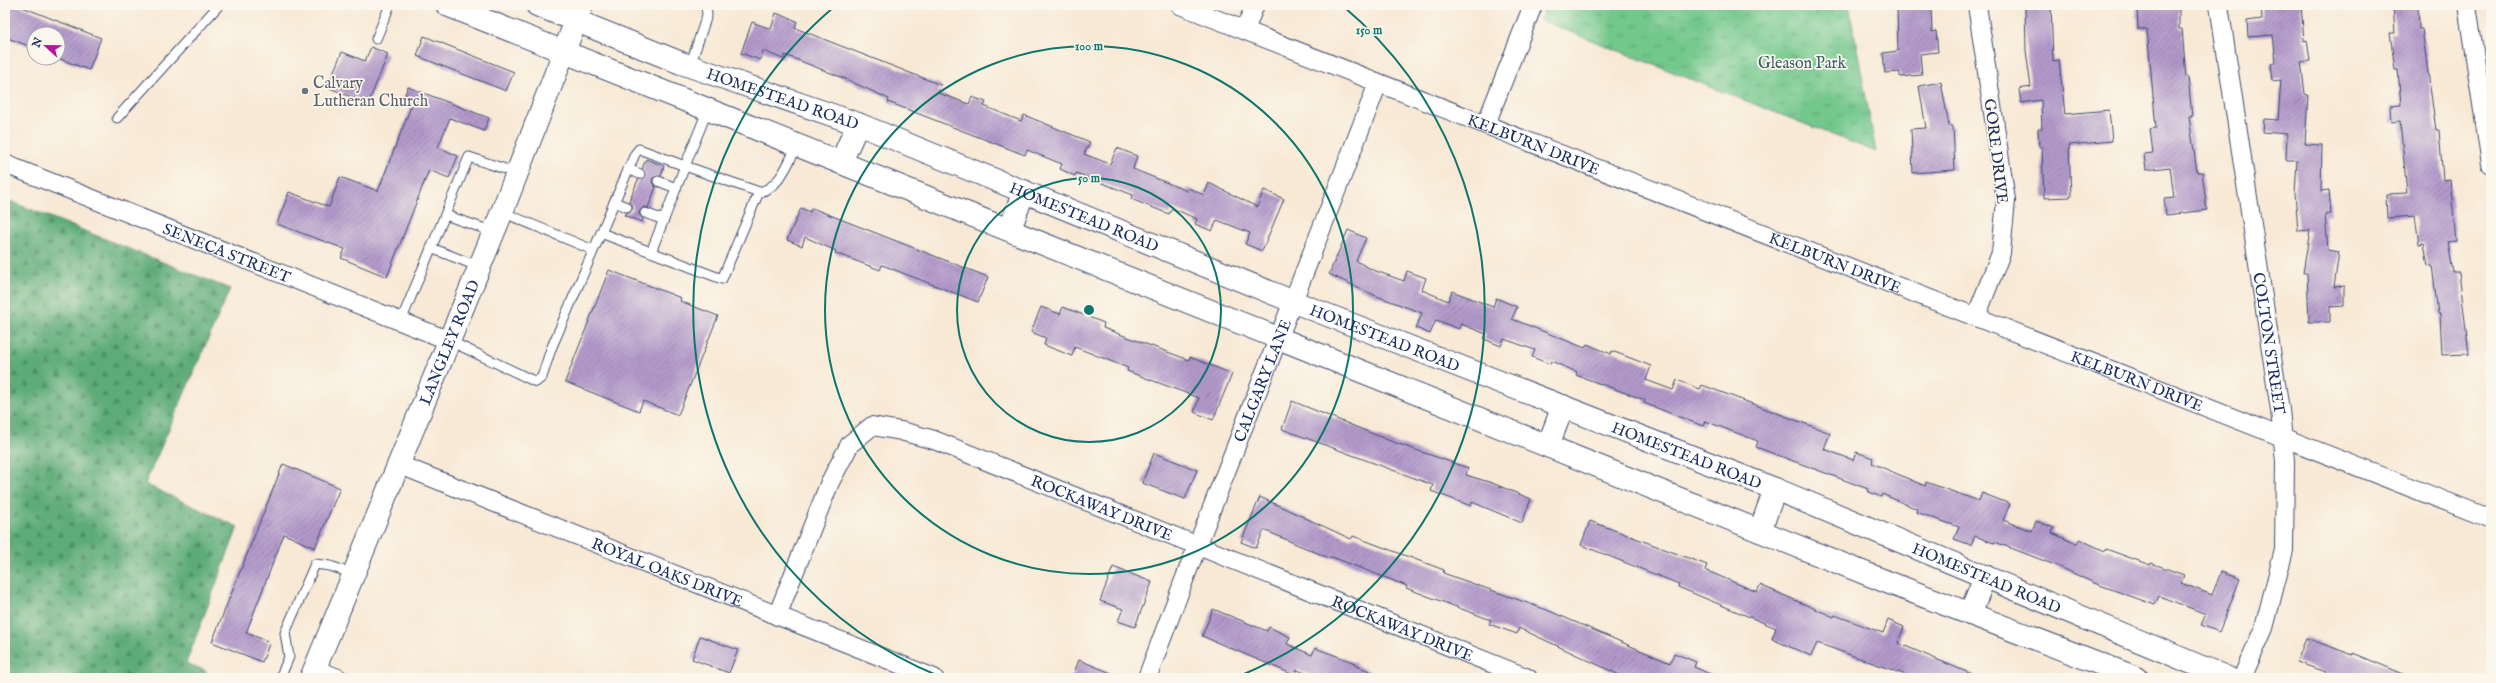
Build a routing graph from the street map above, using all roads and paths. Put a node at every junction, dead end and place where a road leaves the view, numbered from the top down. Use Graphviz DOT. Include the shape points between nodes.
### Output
graph roads {
  1 [pos="220,5"];
  2 [pos="390,5"];
  3 [pos="447,5"];
  4 [pos="537,5"];
  5 [pos="706,5"];
  6 [pos="1180,5"];
  7 [pos="1255,5"];
  8 [pos="1533,5"];
  9 [pos="1977,5"];
  10 [pos="2219,5"];
  11 [pos="2468,5"];
  12 [pos="579,13"];
  13 [pos="1245,30"];
  14 [pos="376,38"];
  15 [pos="564,51"];
  16 [pos="690,66"];
  17 [pos="1378,83"];
  18 [pos="708,109"];
  19 [pos="117,118"];
  20 [pos="858,124"];
  21 [pos="1486,124"];
  22 [pos="798,144"];
  23 [pos="841,162"];
  24 [pos="5,164"];
  25 [pos="2491,164"];
  26 [pos="685,166"];
  27 [pos="628,169"];
  28 [pos="517,173"];
  29 [pos="640,174"];
  30 [pos="658,181"];
  31 [pos="676,188"];
  32 [pos="1024,191"];
  33 [pos="759,192"];
  34 [pos="614,202"];
  35 [pos="627,207"];
  36 [pos="646,213"];
  37 [pos="445,215"];
  38 [pos="664,220"];
  39 [pos="498,222"];
  40 [pos="1010,229"];
  41 [pos="601,233"];
  42 [pos="431,248"];
  43 [pos="593,250"];
  44 [pos="651,252"];
  45 [pos="480,267"];
  46 [pos="1294,302"];
  47 [pos="1976,317"];
  48 [pos="401,321"];
  49 [pos="1280,337"];
  50 [pos="450,341"];
  51 [pos="1563,406"];
  52 [pos="2283,436"];
  53 [pos="1548,446"];
  54 [pos="400,465"];
  55 [pos="1776,489"];
  56 [pos="2491,519"];
  57 [pos="1760,531"];
  58 [pos="1197,544"];
  59 [pos="354,574"];
  60 [pos="1985,576"];
  61 [pos="1970,614"];
  62 [pos="777,616"];
  63 [pos="313,674"];
  64 [pos="280,678"];
  65 [pos="338,678"];
  66 [pos="934,678"];
  67 [pos="1147,678"];
  68 [pos="1528,678"];
  69 [pos="2137,678"];
  70 [pos="2228,678"];
  71 [pos="2242,678"];
  1 -- 19 [label="lane"];
  2 -- 14 [label="lane"];
  3 -- 15 [label="main road, HOMESTEAD ROAD"];
  4 -- 12 [label="main road, HOMESTEAD ROAD"];
  5 -- 16 [label="lane" via="707,15"];
  6 -- 13 [label="street, KELBURN DRIVE"];
  7 -- 13 [label="street"];
  8 -- 21 [label="street"];
  9 -- 47 [label="street, GORE DRIVE" via="2006,200 2001,253"];
  10 -- 52 [label="street, COLTON STREET"];
  11 -- 25 [label="street"];
  12 -- 15 [label="main road, LANGLEY ROAD"];
  12 -- 16 [label="main road, HOMESTEAD ROAD"];
  13 -- 17 [label="street, KELBURN DRIVE"];
  15 -- 18 [label="main road, HOMESTEAD ROAD"];
  15 -- 28 [label="main road, LANGLEY ROAD"];
  16 -- 20 [label="main road, HOMESTEAD ROAD"];
  17 -- 21 [label="street, KELBURN DRIVE"];
  17 -- 46 [label="street, CALGARY LANE"];
  18 -- 22 [label="main road, HOMESTEAD ROAD"];
  18 -- 26 [label="lane"];
  20 -- 23 [label="main road"];
  20 -- 32 [label="main road, HOMESTEAD ROAD"];
  21 -- 47 [label="street, KELBURN DRIVE"];
  22 -- 23 [label="main road, HOMESTEAD ROAD"];
  22 -- 33 [label="lane" via="781,177 766,191"];
  23 -- 40 [label="main road, HOMESTEAD ROAD"];
  24 -- 48 [label="street, SENECA STREET"];
  26 -- 27 [label="lane" via="639,149"];
  26 -- 31 [label="lane"];
  26 -- 33 [label="lane"];
  27 -- 29 [label="lane"];
  27 -- 34 [label="lane"];
  28 -- 37 [label="lane" via="469,157"];
  28 -- 39 [label="main road, LANGLEY ROAD"];
  30 -- 31 [label="lane"];
  31 -- 38 [label="lane"];
  32 -- 40 [label="main road"];
  32 -- 46 [label="main road, HOMESTEAD ROAD"];
  33 -- 44 [label="lane" via="722,279"];
  34 -- 35 [label="lane"];
  34 -- 41 [label="lane"];
  36 -- 38 [label="lane"];
  37 -- 39 [label="lane"];
  37 -- 42 [label="lane"];
  38 -- 44 [label="lane"];
  39 -- 43 [label="lane"];
  39 -- 45 [label="main road, LANGLEY ROAD"];
  40 -- 49 [label="main road, HOMESTEAD ROAD"];
  41 -- 43 [label="lane"];
  41 -- 44 [label="lane"];
  42 -- 45 [label="lane"];
  42 -- 48 [label="lane"];
  43 -- 50 [label="lane" via="551,349 542,377 536,382"];
  45 -- 50 [label="main road, LANGLEY ROAD"];
  46 -- 49 [label="street, CALGARY LANE"];
  46 -- 51 [label="main road, HOMESTEAD ROAD"];
  47 -- 52 [label="street, KELBURN DRIVE"];
  48 -- 50 [label="street, SENECA STREET"];
  49 -- 53 [label="main road, HOMESTEAD ROAD"];
  49 -- 58 [label="street, CALGARY LANE"];
  50 -- 54 [label="main road, LANGLEY ROAD"];
  51 -- 53 [label="main road"];
  51 -- 55 [label="main road, HOMESTEAD ROAD"];
  52 -- 56 [label="street, KELBURN DRIVE"];
  52 -- 71 [label="street, COLTON STREET" via="2284,550 2264,628"];
  53 -- 57 [label="main road, HOMESTEAD ROAD"];
  54 -- 59 [label="main road, LANGLEY ROAD"];
  54 -- 62 [label="street, ROYAL OAKS DRIVE"];
  55 -- 57 [label="main road"];
  55 -- 60 [label="main road, HOMESTEAD ROAD"];
  57 -- 61 [label="main road, HOMESTEAD ROAD"];
  58 -- 62 [label="street, ROCKAWAY DRIVE" via="934,440 872,426 850,444 830,482"];
  58 -- 67 [label="street, CALGARY LANE"];
  58 -- 68 [label="street, ROCKAWAY DRIVE"];
  59 -- 63 [label="main road, LANGLEY ROAD"];
  59 -- 64 [label="lane" via="315,564 285,633 288,657"];
  60 -- 61 [label="main road"];
  60 -- 70 [label="main road, HOMESTEAD ROAD"];
  61 -- 69 [label="main road, HOMESTEAD ROAD"];
  62 -- 66 [label="street, ROYAL OAKS DRIVE"];
  63 -- 65 [label="street"];
}
